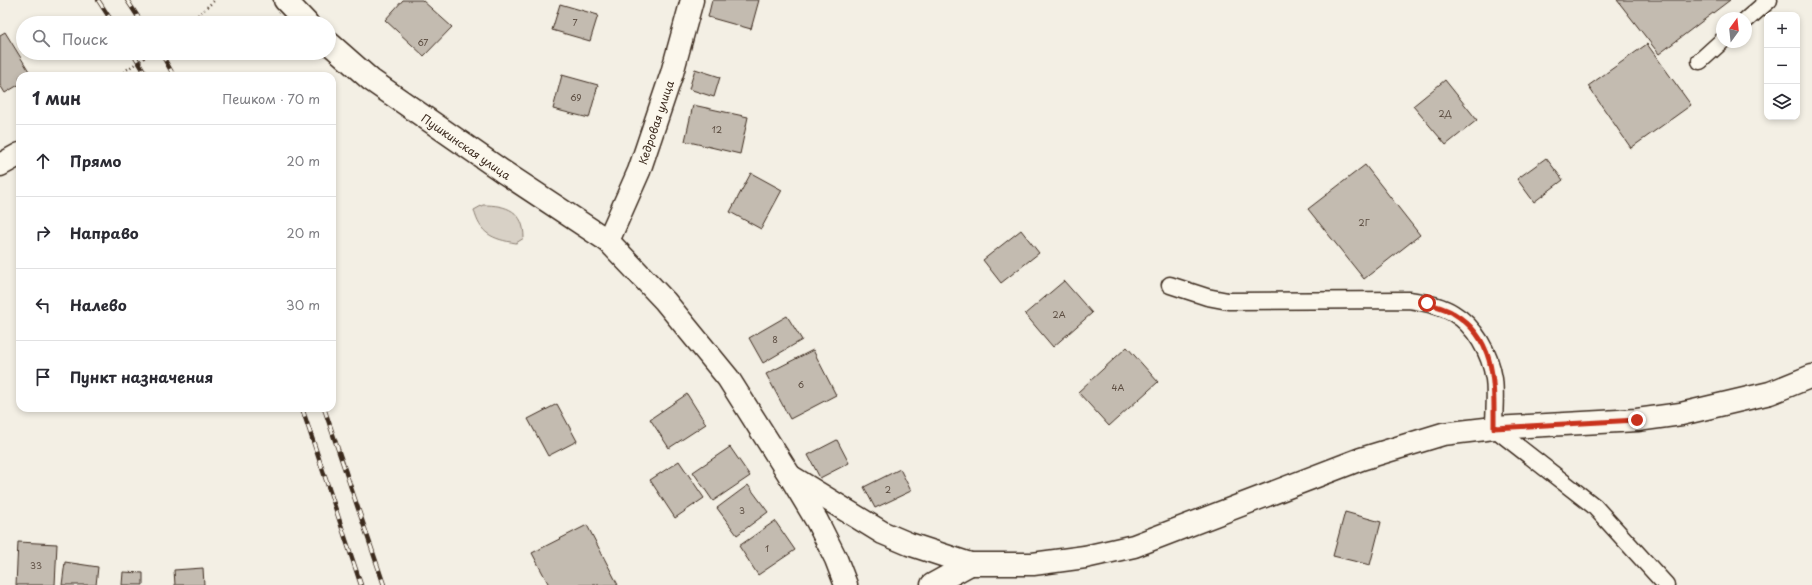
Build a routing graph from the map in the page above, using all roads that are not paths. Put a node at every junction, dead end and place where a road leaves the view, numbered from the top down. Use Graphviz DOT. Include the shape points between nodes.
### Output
graph roads {
  1 [pos="285,0"];
  2 [pos="692,0"];
  3 [pos="1769,0"];
  4 [pos="1752,15"];
  5 [pos="300,16"];
  6 [pos="1716,46"];
  7 [pos="336,49"];
  8 [pos="1700,61"];
  9 [pos="16,156"];
  10 [pos="0,165"];
  11 [pos="608,241"];
  12 [pos="1170,285"];
  13 [pos="1812,376"];
  14 [pos="1494,428"];
  15 [pos="790,476"];
  16 [pos="970,564"];
  17 [pos="846,585"];
  18 [pos="932,585"];
  19 [pos="1666,585"];
  1 -- 5 [label="street"];
  2 -- 11 [label="street, Кедровая улица" via="672,73 639,171"];
  3 -- 4 [label="lane"];
  6 -- 8 [label="lane"];
  7 -- 11 [label="street, Пушкинская улица" via="371,80"];
  9 -- 10 [label="street"];
  11 -- 15 [label="street, Пушкинская улица" via="665,301 728,378"];
  12 -- 14 [label="lane" via="1228,301 1409,300 1452,312 1468,325 1482,343 1490,362 1494,380"];
  13 -- 14 [label="street" via="1770,393 1681,414 1637,420"];
  14 -- 16 [label="street" via="1443,434 1362,459 1134,546 1085,557 1033,564"];
  14 -- 19 [label="lane" via="1594,506"];
  15 -- 16 [label="street" via="883,533"];
  15 -- 17 [label="street, Пушкинская улица" via="836,559"];
  16 -- 18 [label="street"];
}
